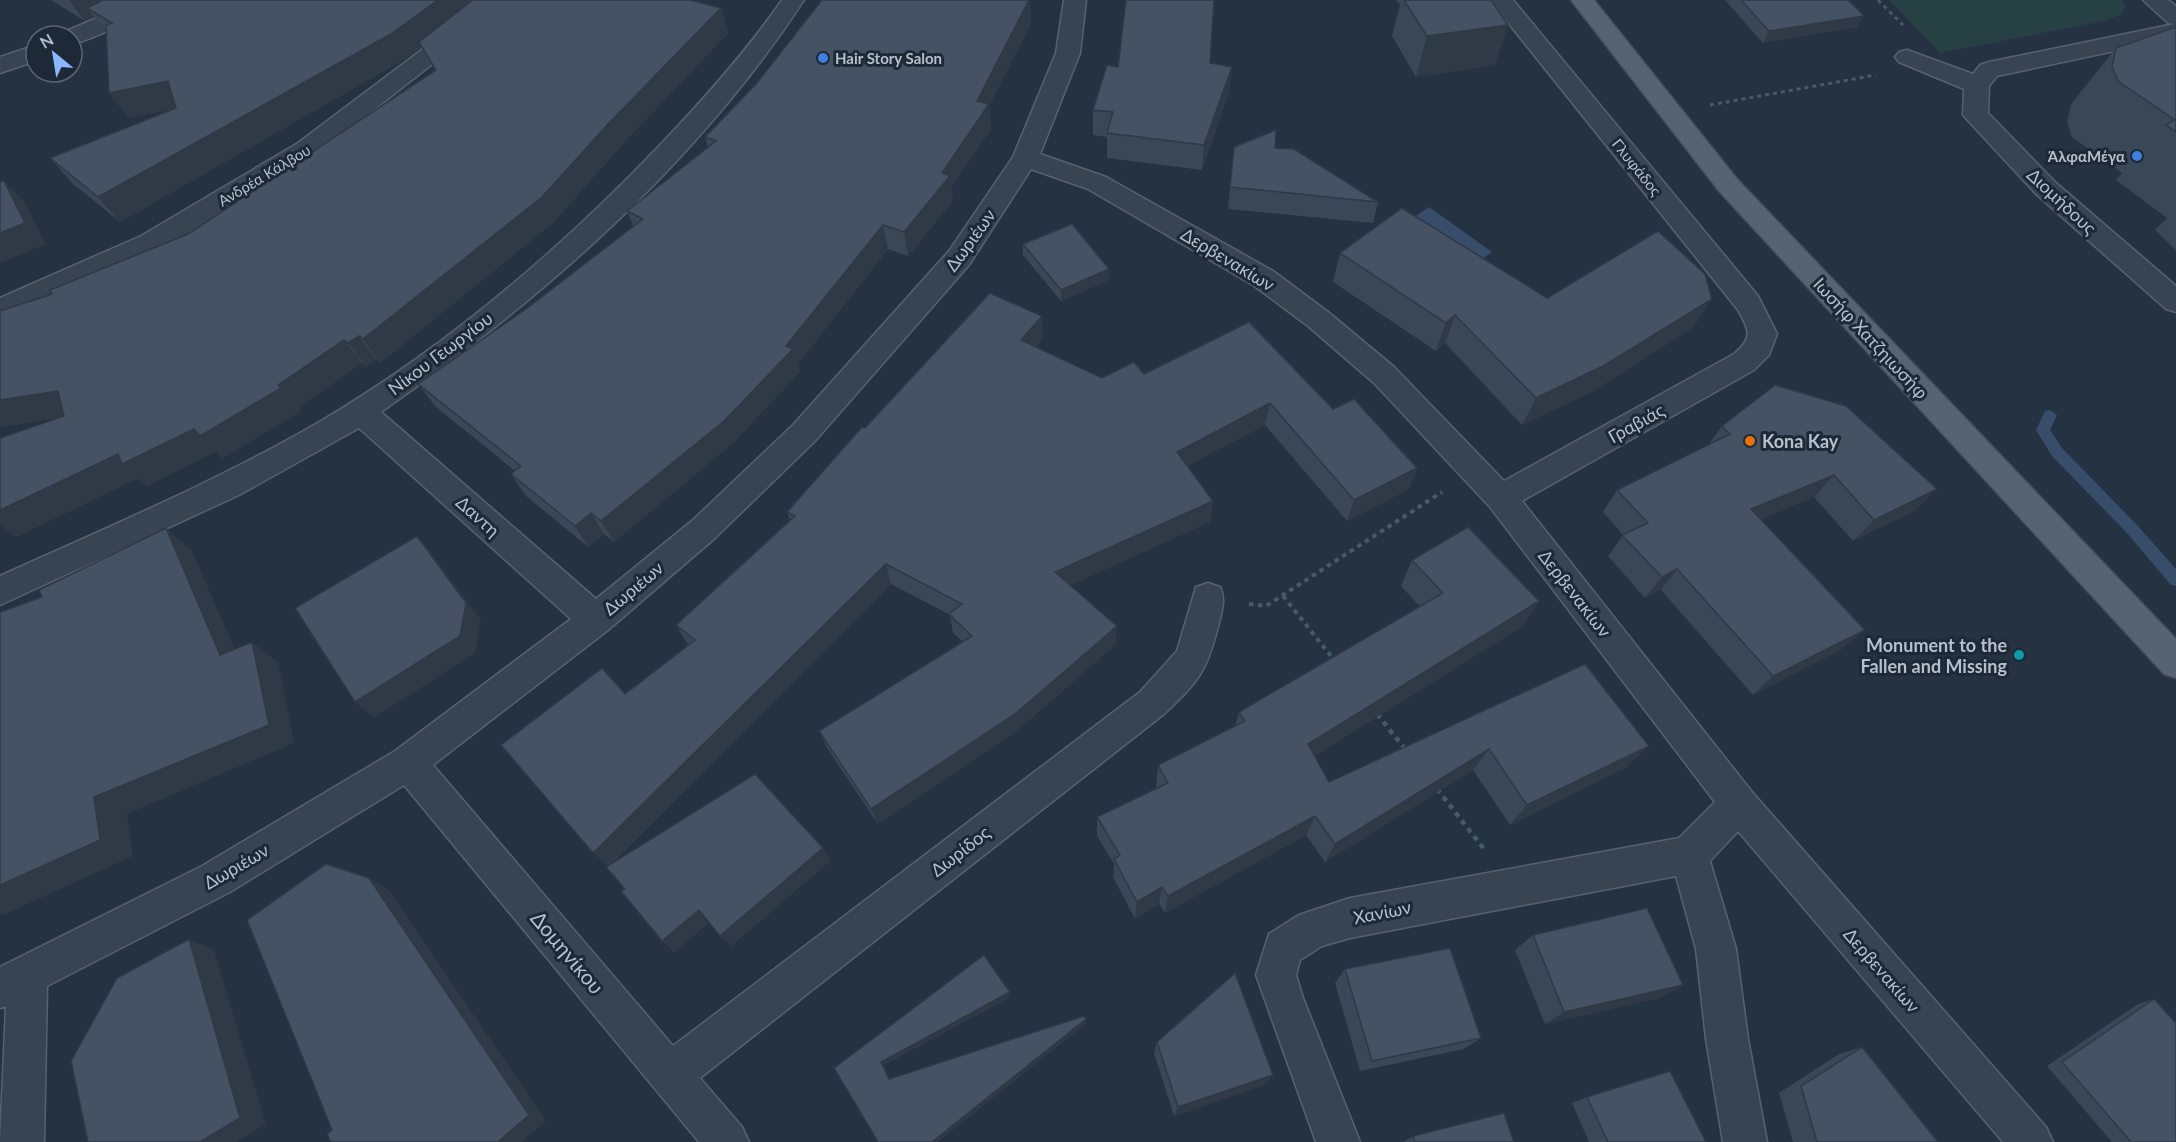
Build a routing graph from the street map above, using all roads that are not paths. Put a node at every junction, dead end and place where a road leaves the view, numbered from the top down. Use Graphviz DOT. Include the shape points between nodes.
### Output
graph roads {
  1 [pos="145,0"];
  2 [pos="503,0"];
  3 [pos="1075,0"];
  4 [pos="1501,0"];
  5 [pos="1582,0"];
  6 [pos="2154,0"];
  7 [pos="782,2"];
  8 [pos="2176,18"];
  9 [pos="2176,31"];
  10 [pos="84,32"];
  11 [pos="24,57"];
  12 [pos="1907,57"];
  13 [pos="0,66"];
  14 [pos="1977,85"];
  15 [pos="1025,158"];
  16 [pos="2176,302"];
  17 [pos="0,309"];
  18 [pos="1764,339"];
  19 [pos="361,411"];
  20 [pos="1501,498"];
  21 [pos="0,591"];
  22 [pos="1208,597"];
  23 [pos="596,620"];
  24 [pos="2176,663"];
  25 [pos="408,763"];
  26 [pos="1739,804"];
  27 [pos="1689,855"];
  28 [pos="13,982"];
  29 [pos="671,1074"];
  30 [pos="22,1142"];
  31 [pos="727,1142"];
  32 [pos="1338,1142"];
  33 [pos="1745,1142"];
  34 [pos="2031,1142"];
  1 -- 10 [label="street"];
  2 -- 17 [label="street, Ανδρέα Κάλβου" via="308,149 151,243"];
  3 -- 15 [label="street, Δωριέων" via="1068,53"];
  4 -- 18 [label="street, Γλυφάδος" via="1748,303"];
  5 -- 24 [label="main road, Ιωσήφ Χατζηιωσήφ" via="1728,185"];
  6 -- 8 [label="street"];
  7 -- 19 [label="street, Νίκου Γεωργίου" via="735,79 657,165 565,255"];
  9 -- 14 [label="street" via="1989,70"];
  11 -- 13 [label="street"];
  12 -- 14 [label="street"];
  14 -- 16 [label="street, Διομήδους" via="1975,116 1992,135"];
  15 -- 20 [label="street, Δερβενακίων" via="1097,183 1263,278 1384,375"];
  15 -- 23 [label="street, Δωριέων" via="959,258 804,433 704,529"];
  18 -- 20 [label="street, Γραβιάς" via="1744,362"];
  19 -- 21 [label="street, Νίκου Γεωργίου" via="228,486"];
  19 -- 23 [label="street, Δαντη"];
  20 -- 26 [label="street, Δερβενακίων"];
  22 -- 29 [label="street, Δωρίδος" via="1193,658 1152,703"];
  23 -- 25 [label="street, Δωριέων"];
  25 -- 28 [label="street, Δωριέων" via="216,879"];
  25 -- 29 [label="street, Δομηνίκου"];
  26 -- 27 [label="street"];
  26 -- 34 [label="street, Δερβενακίων"];
  27 -- 32 [label="street, Χανίων" via="1350,918 1313,929 1283,948 1276,975 1290,1024"];
  27 -- 33 [label="street" via="1716,949"];
  28 -- 30 [label="street"];
  29 -- 31 [label="street, Δομηνίκου"];
}
